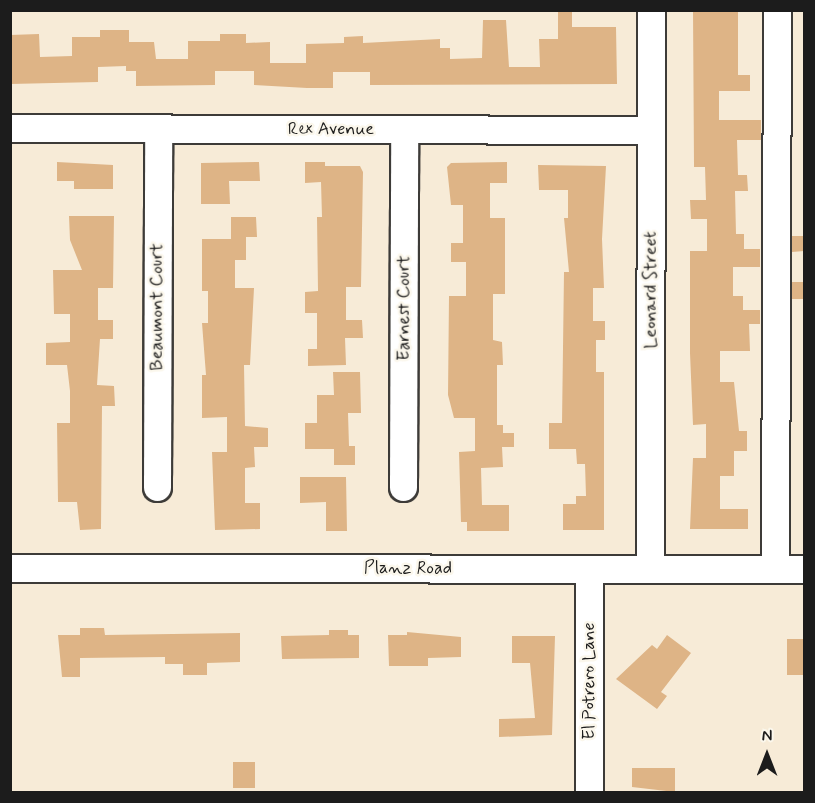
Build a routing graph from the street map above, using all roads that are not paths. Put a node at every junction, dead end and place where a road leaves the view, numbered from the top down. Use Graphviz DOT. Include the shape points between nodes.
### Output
graph roads {
  1 [pos="651,10"];
  2 [pos="777,10"];
  3 [pos="10,128"];
  4 [pos="158,128"];
  5 [pos="404,129"];
  6 [pos="651,130"];
  7 [pos="157,487"];
  8 [pos="403,487"];
  9 [pos="10,568"];
  10 [pos="589,569"];
  11 [pos="650,569"];
  12 [pos="776,569"];
  13 [pos="804,569"];
  14 [pos="589,792"];
  1 -- 6 [label="street, Leonard Street"];
  2 -- 12 [label="street"];
  3 -- 4 [label="street, Rex Avenue"];
  4 -- 5 [label="street, Rex Avenue"];
  4 -- 7 [label="street, Beaumont Court"];
  5 -- 6 [label="street, Rex Avenue"];
  5 -- 8 [label="street, Earnest Court"];
  6 -- 11 [label="street, Leonard Street"];
  9 -- 10 [label="street, Planz Road"];
  10 -- 11 [label="street, Planz Road"];
  10 -- 14 [label="street, El Potrero Lane"];
  11 -- 12 [label="street, Planz Road"];
  12 -- 13 [label="street, Planz Road"];
}
